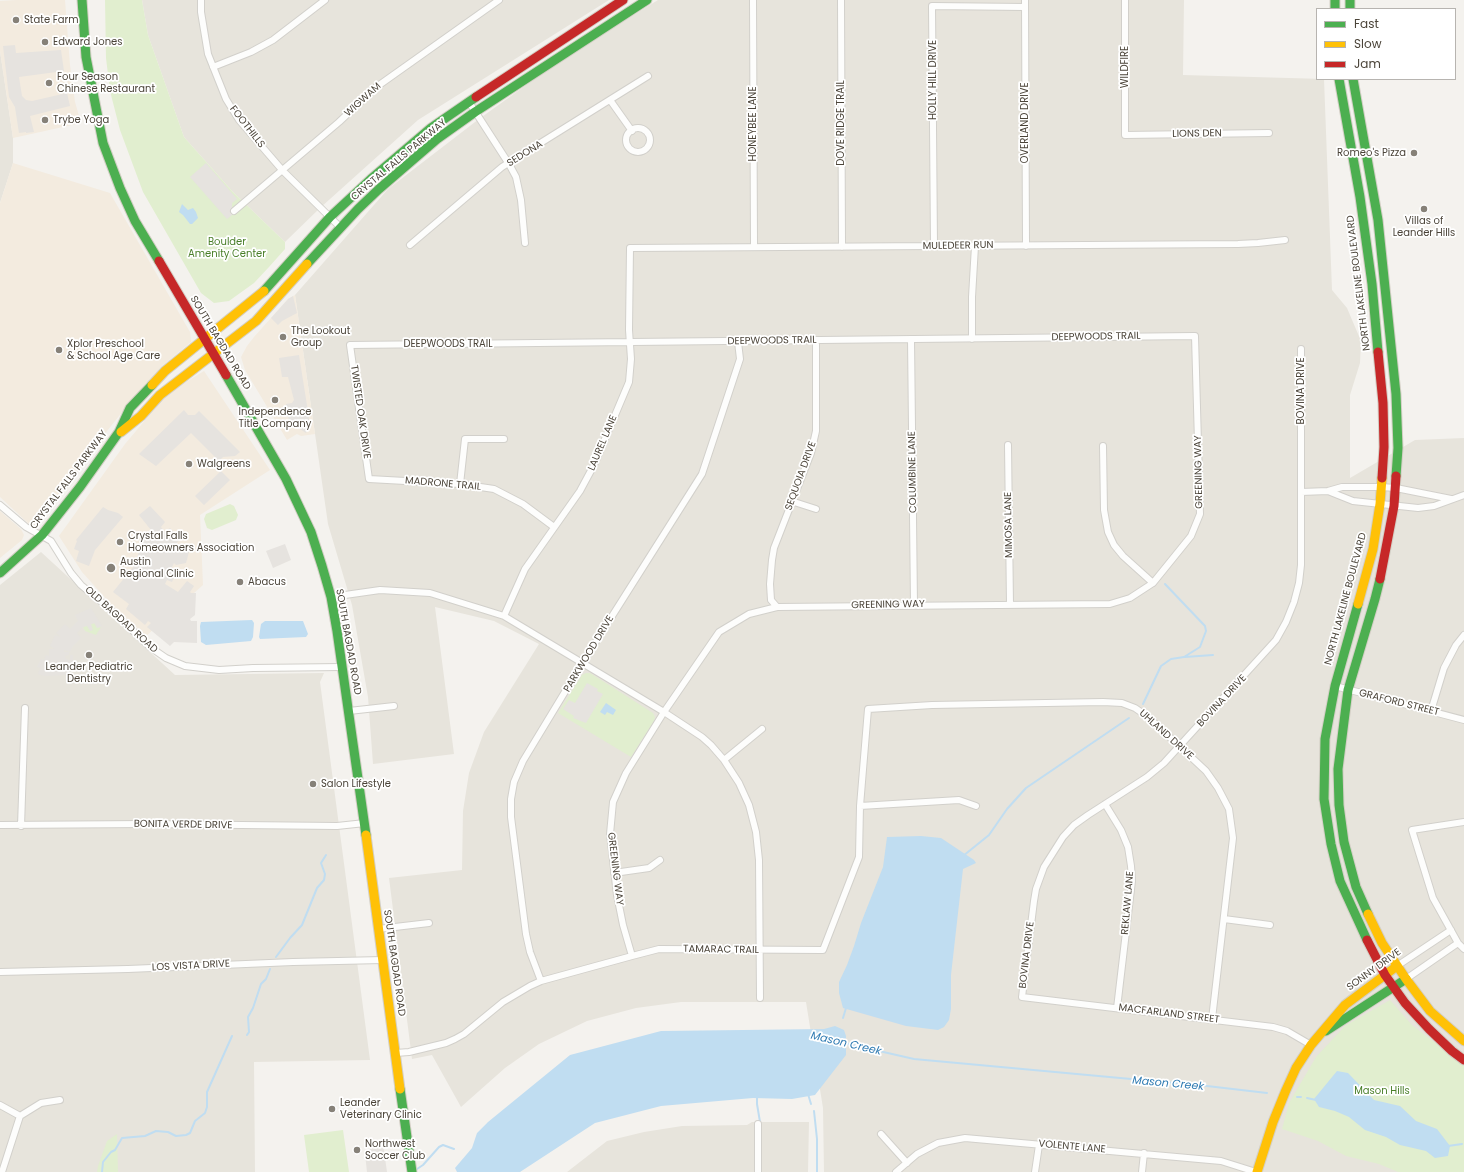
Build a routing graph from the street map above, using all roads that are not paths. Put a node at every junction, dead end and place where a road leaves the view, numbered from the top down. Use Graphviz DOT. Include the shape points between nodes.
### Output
graph roads {
  1 [pos="82,0"];
  2 [pos="202,0"];
  3 [pos="325,0"];
  4 [pos="499,0"];
  5 [pos="623,0"];
  6 [pos="647,0"];
  7 [pos="753,0"];
  8 [pos="841,0"];
  9 [pos="1025,0"];
  10 [pos="1125,0"];
  11 [pos="1025,7"];
  12 [pos="213,66"];
  13 [pos="648,76"];
  14 [pos="1339,80"];
  15 [pos="1353,80"];
  16 [pos="610,100"];
  17 [pos="469,102"];
  18 [pos="475,112"];
  19 [pos="632,131"];
  20 [pos="1269,133"];
  21 [pos="1125,135"];
  22 [pos="509,164"];
  23 [pos="283,171"];
  24 [pos="234,211"];
  25 [pos="330,218"];
  26 [pos="340,227"];
  27 [pos="1285,240"];
  28 [pos="525,242"];
  29 [pos="410,244"];
  30 [pos="934,246"];
  31 [pos="975,246"];
  32 [pos="1026,246"];
  33 [pos="754,247"];
  34 [pos="842,247"];
  35 [pos="630,248"];
  36 [pos="265,290"];
  37 [pos="276,298"];
  38 [pos="1195,336"];
  39 [pos="204,339"];
  40 [pos="911,339"];
  41 [pos="972,339"];
  42 [pos="816,341"];
  43 [pos="630,342"];
  44 [pos="738,342"];
  45 [pos="350,345"];
  46 [pos="1301,349"];
  47 [pos="214,354"];
  48 [pos="120,432"];
  49 [pos="504,438"];
  50 [pos="1008,445"];
  51 [pos="1103,446"];
  52 [pos="370,478"];
  53 [pos="460,484"];
  54 [pos="1381,487"];
  55 [pos="1396,488"];
  56 [pos="1328,491"];
  57 [pos="1301,492"];
  58 [pos="1464,495"];
  59 [pos="1451,499"];
  60 [pos="791,501"];
  61 [pos="0,504"];
  62 [pos="1380,504"];
  63 [pos="1394,506"];
  64 [pos="816,509"];
  65 [pos="554,527"];
  66 [pos="42,535"];
  67 [pos="0,573"];
  68 [pos="1153,583"];
  69 [pos="331,597"];
  70 [pos="914,605"];
  71 [pos="1010,605"];
  72 [pos="777,607"];
  73 [pos="504,616"];
  74 [pos="1464,635"];
  75 [pos="583,662"];
  76 [pos="342,667"];
  77 [pos="1335,686"];
  78 [pos="1348,690"];
  79 [pos="394,706"];
  80 [pos="24,708"];
  81 [pos="868,709"];
  82 [pos="349,711"];
  83 [pos="1431,711"];
  84 [pos="664,712"];
  85 [pos="1464,720"];
  86 [pos="762,729"];
  87 [pos="1180,747"];
  88 [pos="724,760"];
  89 [pos="1105,804"];
  90 [pos="860,806"];
  91 [pos="976,806"];
  92 [pos="1464,822"];
  93 [pos="365,823"];
  94 [pos="0,826"];
  95 [pos="21,826"];
  96 [pos="660,860"];
  97 [pos="614,873"];
  98 [pos="1224,919"];
  99 [pos="429,923"];
  100 [pos="1270,925"];
  101 [pos="378,929"];
  102 [pos="1451,930"];
  103 [pos="1458,943"];
  104 [pos="1464,949"];
  105 [pos="760,951"];
  106 [pos="632,956"];
  107 [pos="382,960"];
  108 [pos="1397,966"];
  109 [pos="0,972"];
  110 [pos="1385,975"];
  111 [pos="1406,979"];
  112 [pos="541,981"];
  113 [pos="1393,988"];
  114 [pos="1022,997"];
  115 [pos="760,998"];
  116 [pos="1117,1008"];
  117 [pos="1212,1019"];
  118 [pos="1319,1036"];
  119 [pos="1464,1041"];
  120 [pos="1312,1045"];
  121 [pos="396,1053"];
  122 [pos="1464,1060"];
  123 [pos="60,1100"];
  124 [pos="0,1105"];
  125 [pos="20,1116"];
  126 [pos="758,1124"];
  127 [pos="880,1134"];
  128 [pos="1039,1144"];
  129 [pos="1144,1153"];
  130 [pos="907,1163"];
  131 [pos="2,1172"];
  132 [pos="412,1172"];
  133 [pos="758,1172"];
  134 [pos="896,1172"];
  135 [pos="1035,1172"];
  136 [pos="1142,1172"];
  137 [pos="1256,1172"];
  1 -- 39 [label="main road, SOUTH BAGDAD ROAD" via="86,58 103,143 135,221"];
  2 -- 12 [label="street, FOOTHILLS" via="201,12 208,54"];
  3 -- 12 [label="street" via="273,40 251,52"];
  4 -- 23 [label="street, WIGWAM" via="375,88"];
  5 -- 17 [label="main road, CRYSTAL FALLS PARKWAY"];
  6 -- 18 [label="main road, CRYSTAL FALLS PARKWAY"];
  7 -- 33 [label="street, HONEYBEE LANE"];
  8 -- 34 [label="street, DOVE RIDGE TRAIL"];
  9 -- 11 [label="street, OVERLAND DRIVE"];
  10 -- 21 [label="street, WILDFIRE"];
  11 -- 30 [label="street, HOLLY HILL DRIVE" via="932,6"];
  11 -- 32 [label="street, OVERLAND DRIVE"];
  12 -- 23 [label="street, FOOTHILLS" via="226,99 239,120"];
  13 -- 16 [label="street, SEDONA"];
  14 -- 54 [label="main road, NORTH LAKELINE BOULEVARD" via="1372,284 1383,403 1384,447"];
  15 -- 55 [label="main road" via="1378,220 1391,341 1398,448"];
  16 -- 19 [label="street"];
  16 -- 22 [label="street, SEDONA"];
  17 -- 18 [label="street"];
  17 -- 25 [label="main road, CRYSTAL FALLS PARKWAY" via="400,153"];
  18 -- 22 [label="street"];
  18 -- 26 [label="main road, CRYSTAL FALLS PARKWAY" via="437,139 378,189"];
  20 -- 21 [label="street, LIONS DEN"];
  22 -- 28 [label="street" via="516,177 521,200"];
  22 -- 29 [label="street, SEDONA" via="502,167"];
  23 -- 24 [label="street, WIGWAM"];
  23 -- 25 [label="street, FOOTHILLS"];
  25 -- 26 [label="street, FOOTHILLS"];
  25 -- 36 [label="main road, CRYSTAL FALLS PARKWAY"];
  26 -- 37 [label="main road, CRYSTAL FALLS PARKWAY"];
  27 -- 32 [label="street, MULEDEER RUN" via="1238,244"];
  30 -- 31 [label="street, MULEDEER RUN"];
  30 -- 34 [label="street, MULEDEER RUN"];
  31 -- 32 [label="street, MULEDEER RUN"];
  31 -- 41 [label="street"];
  33 -- 34 [label="street, MULEDEER RUN"];
  33 -- 35 [label="street, MULEDEER RUN"];
  35 -- 43 [label="street, LAUREL LANE"];
  36 -- 37 [label="main road"];
  36 -- 39 [label="main road, CRYSTAL FALLS PARKWAY"];
  37 -- 47 [label="main road, CRYSTAL FALLS PARKWAY" via="256,321"];
  38 -- 41 [label="street, DEEPWOODS TRAIL"];
  38 -- 68 [label="street, GREENING WAY" via="1200,514 1191,536"];
  39 -- 47 [label="main road, SOUTH BAGDAD ROAD"];
  39 -- 48 [label="main road, CRYSTAL FALLS PARKWAY" via="165,371 130,408"];
  40 -- 41 [label="street, DEEPWOODS TRAIL"];
  40 -- 42 [label="street, DEEPWOODS TRAIL"];
  40 -- 70 [label="street, COLUMBINE LANE"];
  42 -- 44 [label="street, DEEPWOODS TRAIL"];
  42 -- 60 [label="street, SEQUOIA DRIVE" via="816,431 811,453"];
  43 -- 44 [label="street, DEEPWOODS TRAIL"];
  43 -- 45 [label="street, DEEPWOODS TRAIL"];
  43 -- 65 [label="street, LAUREL LANE" via="629,382 594,465 580,491"];
  44 -- 75 [label="street, PARKWOOD DRIVE" via="740,359 702,474"];
  45 -- 52 [label="street, TWISTED OAK DRIVE"];
  46 -- 57 [label="street, BOVINA DRIVE"];
  47 -- 48 [label="main road, CRYSTAL FALLS PARKWAY" via="160,396"];
  47 -- 69 [label="main road, SOUTH BAGDAD ROAD" via="299,505 311,532"];
  48 -- 66 [label="main road, CRYSTAL FALLS PARKWAY"];
  49 -- 53 [label="street" via="465,439"];
  50 -- 71 [label="street, MIMOSA LANE"];
  51 -- 68 [label="street" via="1104,510 1108,532 1122,556"];
  52 -- 53 [label="street, MADRONE TRAIL"];
  53 -- 65 [label="street, MADRONE TRAIL" via="504,493"];
  54 -- 55 [label="street"];
  54 -- 56 [label="street" via="1342,487"];
  54 -- 62 [label="main road, NORTH LAKELINE BOULEVARD"];
  55 -- 59 [label="street"];
  55 -- 63 [label="main road"];
  56 -- 57 [label="street"];
  56 -- 62 [label="street" via="1353,501"];
  57 -- 87 [label="street, BOVINA DRIVE" via="1299,583 1286,622 1276,640"];
  58 -- 59 [label="street"];
  59 -- 63 [label="street" via="1434,506 1418,508"];
  60 -- 64 [label="street"];
  60 -- 72 [label="street, SEQUOIA DRIVE" via="772,560 771,600"];
  61 -- 66 [label="street, OLD BAGDAD ROAD" via="26,527"];
  62 -- 63 [label="street"];
  62 -- 77 [label="main road, NORTH LAKELINE BOULEVARD" via="1373,548"];
  63 -- 78 [label="main road" via="1375,599"];
  65 -- 73 [label="street, LAUREL LANE" via="525,569"];
  66 -- 67 [label="main road, CRYSTAL FALLS PARKWAY"];
  66 -- 76 [label="street, OLD BAGDAD ROAD" via="51,541 81,584 150,647 166,658 186,666 219,670"];
  68 -- 71 [label="street, GREENING WAY" via="1130,598 1110,604"];
  69 -- 73 [label="street" via="380,590 430,593"];
  69 -- 76 [label="main road, SOUTH BAGDAD ROAD"];
  70 -- 71 [label="street, GREENING WAY"];
  70 -- 72 [label="street, GREENING WAY"];
  72 -- 84 [label="street, GREENING WAY" via="749,614 719,632"];
  73 -- 75 [label="street"];
  74 -- 83 [label="street" via="1444,668"];
  75 -- 84 [label="street"];
  75 -- 112 [label="street, PARKWOOD DRIVE" via="523,761 512,790 511,817 526,934"];
  76 -- 82 [label="main road, SOUTH BAGDAD ROAD"];
  77 -- 78 [label="street, GRAFORD STREET"];
  77 -- 110 [label="main road, NORTH LAKELINE BOULEVARD" via="1326,739 1324,799 1331,844 1340,881"];
  78 -- 83 [label="street, GRAFORD STREET"];
  78 -- 108 [label="main road" via="1338,769 1344,842 1356,887 1382,942"];
  79 -- 82 [label="street"];
  80 -- 95 [label="street"];
  81 -- 87 [label="street, UHLAND DRIVE" via="948,705 1122,703 1148,717"];
  81 -- 90 [label="street, TAMARAC TRAIL"];
  82 -- 93 [label="main road, SOUTH BAGDAD ROAD"];
  83 -- 85 [label="street, GRAFORD STREET"];
  84 -- 88 [label="street" via="702,737"];
  84 -- 97 [label="street, GREENING WAY" via="626,773 613,802 610,834"];
  86 -- 88 [label="street"];
  87 -- 89 [label="street, BOVINA DRIVE" via="1147,777"];
  87 -- 98 [label="street, UHLAND DRIVE" via="1206,772 1229,810 1233,838"];
  88 -- 105 [label="street" via="749,805 756,832 759,860"];
  89 -- 114 [label="street, BOVINA DRIVE" via="1074,825 1044,867 1034,901"];
  89 -- 116 [label="street, REKLAW LANE" via="1121,830 1132,866"];
  90 -- 91 [label="street" via="959,800"];
  90 -- 105 [label="street, TAMARAC TRAIL" via="859,857 823,950"];
  92 -- 102 [label="street" via="1412,830 1433,898"];
  93 -- 95 [label="street, BONITA VERDE DRIVE" via="337,826"];
  93 -- 101 [label="main road, SOUTH BAGDAD ROAD"];
  94 -- 95 [label="street, BONITA VERDE DRIVE"];
  96 -- 97 [label="street" via="650,868"];
  97 -- 106 [label="street, GREENING WAY" via="623,925"];
  98 -- 100 [label="street"];
  98 -- 117 [label="street, UHLAND DRIVE"];
  99 -- 101 [label="street"];
  101 -- 107 [label="main road, SOUTH BAGDAD ROAD"];
  102 -- 103 [label="street"];
  102 -- 108 [label="street, SONNY DRIVE"];
  103 -- 104 [label="street"];
  103 -- 111 [label="street, SONNY DRIVE"];
  105 -- 106 [label="street, TAMARAC TRAIL" via="659,949"];
  105 -- 115 [label="street"];
  106 -- 112 [label="street, TAMARAC TRAIL"];
  107 -- 109 [label="street, LOS VISTA DRIVE"];
  107 -- 121 [label="main road, SOUTH BAGDAD ROAD"];
  108 -- 110 [label="main road, SONNY DRIVE"];
  108 -- 111 [label="main road"];
  110 -- 113 [label="main road, NORTH LAKELINE BOULEVARD"];
  110 -- 118 [label="main road, SONNY DRIVE" via="1345,1005"];
  111 -- 113 [label="main road, SONNY DRIVE"];
  111 -- 119 [label="main road" via="1430,1011"];
  112 -- 121 [label="street, TAMARAC TRAIL" via="514,995 464,1034 446,1044"];
  113 -- 118 [label="main road, SONNY DRIVE"];
  113 -- 122 [label="main road, NORTH LAKELINE BOULEVARD" via="1429,1029"];
  114 -- 116 [label="street, MACFARLAND STREET"];
  116 -- 117 [label="street, MACFARLAND STREET"];
  117 -- 120 [label="street, MACFARLAND STREET" via="1273,1027 1287,1031"];
  118 -- 120 [label="main road, SONNY DRIVE"];
  120 -- 137 [label="main road, SONNY DRIVE" via="1296,1068 1286,1090"];
  121 -- 132 [label="main road, SOUTH BAGDAD ROAD"];
  123 -- 125 [label="street" via="41,1103"];
  124 -- 125 [label="street"];
  125 -- 131 [label="street"];
  126 -- 133 [label="street"];
  127 -- 130 [label="street"];
  128 -- 129 [label="street, VOLENTE LANE"];
  128 -- 130 [label="street, VOLENTE LANE" via="965,1138 938,1143 917,1154"];
  128 -- 135 [label="street"];
  129 -- 136 [label="street"];
  129 -- 137 [label="street, VOLENTE LANE" via="1221,1161"];
  130 -- 134 [label="street, VOLENTE LANE"];
}
